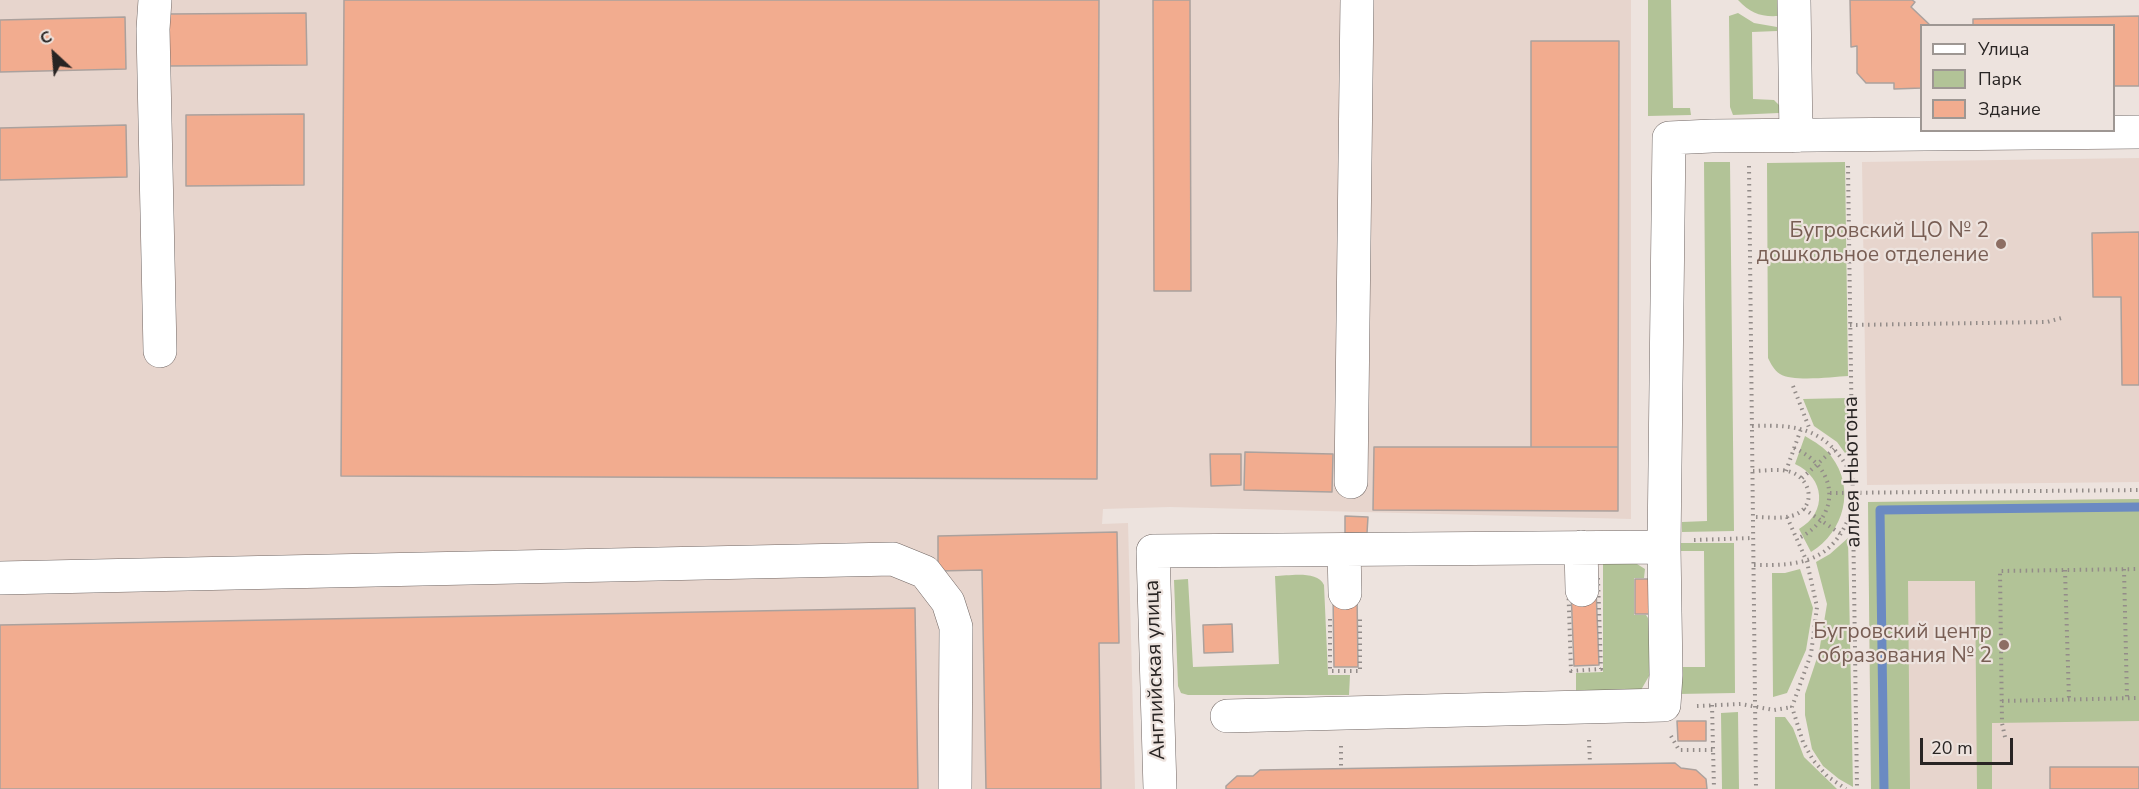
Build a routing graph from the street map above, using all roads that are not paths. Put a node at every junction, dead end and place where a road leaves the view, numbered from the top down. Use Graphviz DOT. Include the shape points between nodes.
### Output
graph roads {
  1 [pos="155,0"];
  2 [pos="1357,0"];
  3 [pos="1794,0"];
  4 [pos="2139,132"];
  5 [pos="1796,136"];
  6 [pos="160,351"];
  7 [pos="1351,482"];
  8 [pos="1664,544"];
  9 [pos="1581,547"];
  10 [pos="1344,550"];
  11 [pos="0,578"];
  12 [pos="1582,590"];
  13 [pos="1345,593"];
  14 [pos="1227,716"];
  15 [pos="955,789"];
  16 [pos="1160,789"];
  1 -- 6 [label="street"];
  2 -- 7 [label="street"];
  3 -- 5 [label="street"];
  4 -- 5 [label="street"];
  5 -- 8 [label="street" via="1669,138"];
  8 -- 9 [label="street"];
  8 -- 14 [label="street" via="1664,705"];
  9 -- 10 [label="street"];
  9 -- 12 [label="street"];
  10 -- 13 [label="street"];
  10 -- 16 [label="street, Английская улица" via="1153,551"];
  11 -- 15 [label="street" via="893,559 925,572 948,602 956,627"];
}
